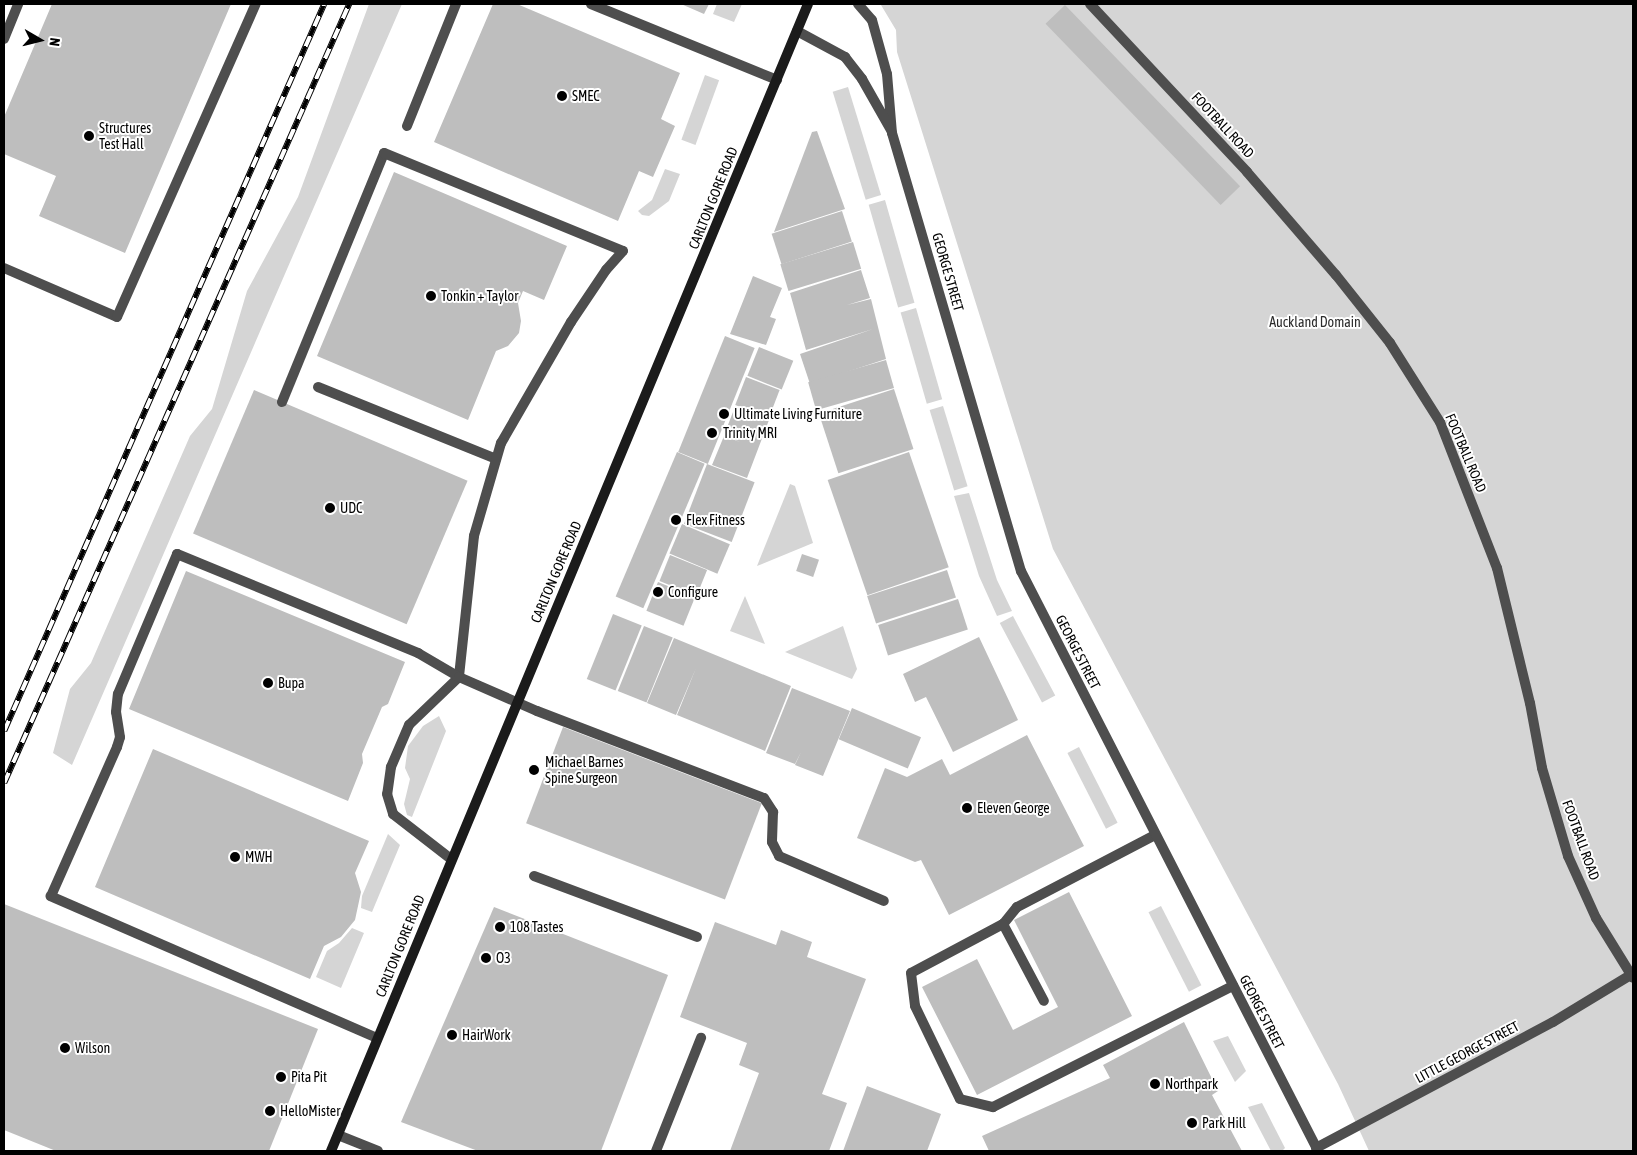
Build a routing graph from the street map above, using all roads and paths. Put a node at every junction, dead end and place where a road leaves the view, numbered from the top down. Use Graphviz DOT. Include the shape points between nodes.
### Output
graph roads {
  1 [pos="18,4"];
  2 [pos="256,4"];
  3 [pos="456,4"];
  4 [pos="591,4"];
  5 [pos="808,4"];
  6 [pos="858,4"];
  7 [pos="1090,4"];
  8 [pos="797,31"];
  9 [pos="4,39"];
  10 [pos="776,80"];
  11 [pos="407,126"];
  12 [pos="892,133"];
  13 [pos="4,268"];
  14 [pos="318,387"];
  15 [pos="282,402"];
  16 [pos="496,459"];
  17 [pos="459,677"];
  18 [pos="516,702"];
  19 [pos="1155,835"];
  20 [pos="451,859"];
  21 [pos="534,876"];
  22 [pos="884,901"];
  23 [pos="1004,924"];
  24 [pos="696,937"];
  25 [pos="1631,977"];
  26 [pos="1233,986"];
  27 [pos="1044,1001"];
  28 [pos="377,1038"];
  29 [pos="701,1038"];
  30 [pos="338,1135"];
  31 [pos="1317,1150"];
  32 [pos="331,1151"];
  33 [pos="378,1151"];
  34 [pos="656,1151"];
  1 -- 9 [label="street"];
  2 -- 13 [label="street" via="118,317"];
  3 -- 11 [label="street"];
  4 -- 10 [label="street"];
  5 -- 8 [label="main road, CARLTON GORE ROAD"];
  6 -- 12 [label="street, GEORGE STREET" via="872,20 887,74"];
  7 -- 25 [label="street, FOOTBALL ROAD" via="1247,172 1336,275 1390,343 1440,422 1497,568 1530,703 1542,768 1568,856 1596,918"];
  8 -- 10 [label="main road, CARLTON GORE ROAD"];
  8 -- 12 [label="street, GEORGE STREET" via="845,56 862,79"];
  10 -- 18 [label="main road, CARLTON GORE ROAD"];
  12 -- 19 [label="street, GEORGE STREET" via="1021,571"];
  14 -- 16 [label="street"];
  15 -- 16 [label="street" via="384,153 623,252 589,294 551,354 501,443"];
  16 -- 17 [label="street" via="474,536"];
  17 -- 18 [label="street"];
  17 -- 20 [label="street" via="409,725 395,753 387,794 389,806 399,821"];
  17 -- 28 [label="street" via="418,653 177,554 118,694 116,712 120,737 117,747 51,896"];
  18 -- 20 [label="main road, CARLTON GORE ROAD"];
  18 -- 22 [label="street" via="764,798 773,812 772,842 779,856"];
  19 -- 23 [label="street" via="1017,907"];
  19 -- 26 [label="street, GEORGE STREET"];
  20 -- 28 [label="main road, CARLTON GORE ROAD"];
  21 -- 24 [label="street"];
  23 -- 26 [label="street" via="911,973 915,1006 960,1099 993,1107"];
  23 -- 27 [label="street"];
  25 -- 31 [label="street, LITTLE GEORGE STREET"];
  26 -- 31 [label="street, GEORGE STREET"];
  28 -- 30 [label="main road, CARLTON GORE ROAD"];
  29 -- 34 [label="street"];
  30 -- 32 [label="main road, CARLTON GORE ROAD"];
  30 -- 33 [label="street"];
}
